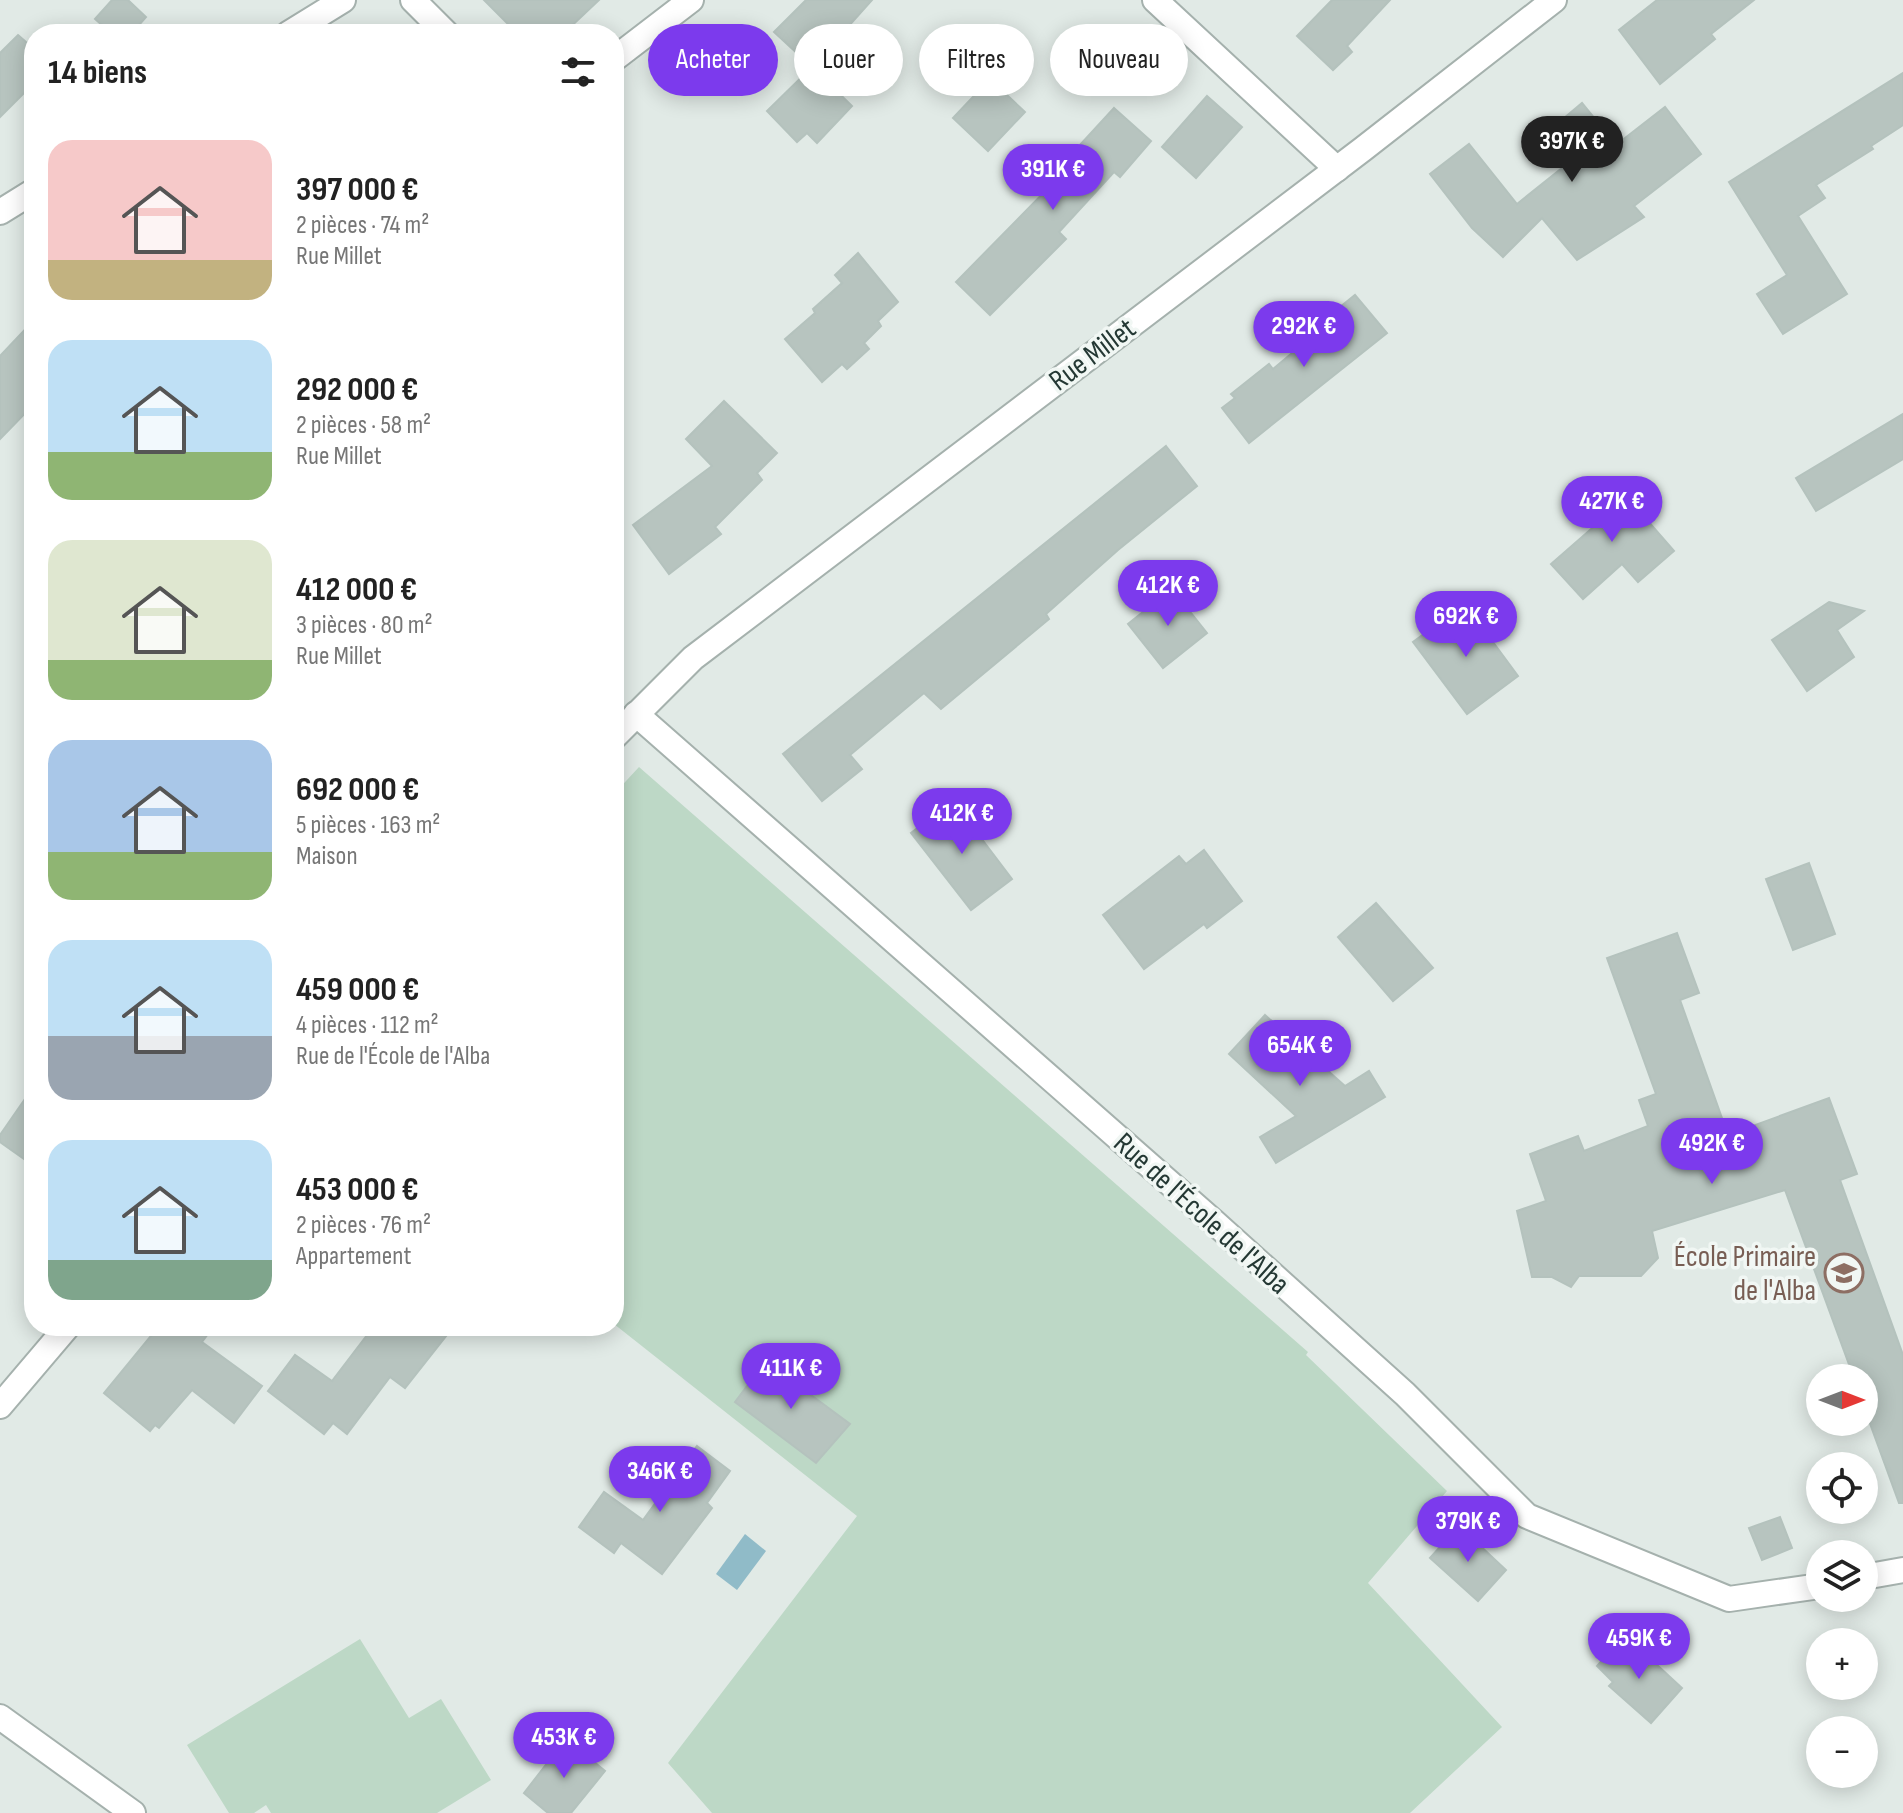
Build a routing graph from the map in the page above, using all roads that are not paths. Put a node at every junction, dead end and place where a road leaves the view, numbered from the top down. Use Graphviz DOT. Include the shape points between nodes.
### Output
graph roads {
  1 [pos="343,0"];
  2 [pos="413,0"];
  3 [pos="691,0"];
  4 [pos="1155,0"];
  5 [pos="1554,0"];
  6 [pos="304,24"];
  7 [pos="437,24"];
  8 [pos="624,51"];
  9 [pos="1337,169"];
  10 [pos="24,197"];
  11 [pos="0,212"];
  12 [pos="636,714"];
  13 [pos="624,727"];
  14 [pos="60,1336"];
  15 [pos="0,1406"];
  16 [pos="1903,1570"];
  17 [pos="1878,1574"];
  18 [pos="1806,1588"];
  19 [pos="0,1717"];
  20 [pos="133,1813"];
  1 -- 6 [label="street"];
  2 -- 7 [label="street"];
  3 -- 8 [label="street"];
  4 -- 9 [label="street"];
  5 -- 9 [label="street, Rue Millet"];
  9 -- 12 [label="street, Rue Millet" via="693,658"];
  10 -- 11 [label="street"];
  12 -- 13 [label="street, Rue Millet"];
  12 -- 18 [label="street, Rue de l'École de l'Alba" via="1214,1222 1405,1394 1527,1516 1729,1599"];
  14 -- 15 [label="street"];
  16 -- 17 [label="street"];
  19 -- 20 [label="street"];
}
